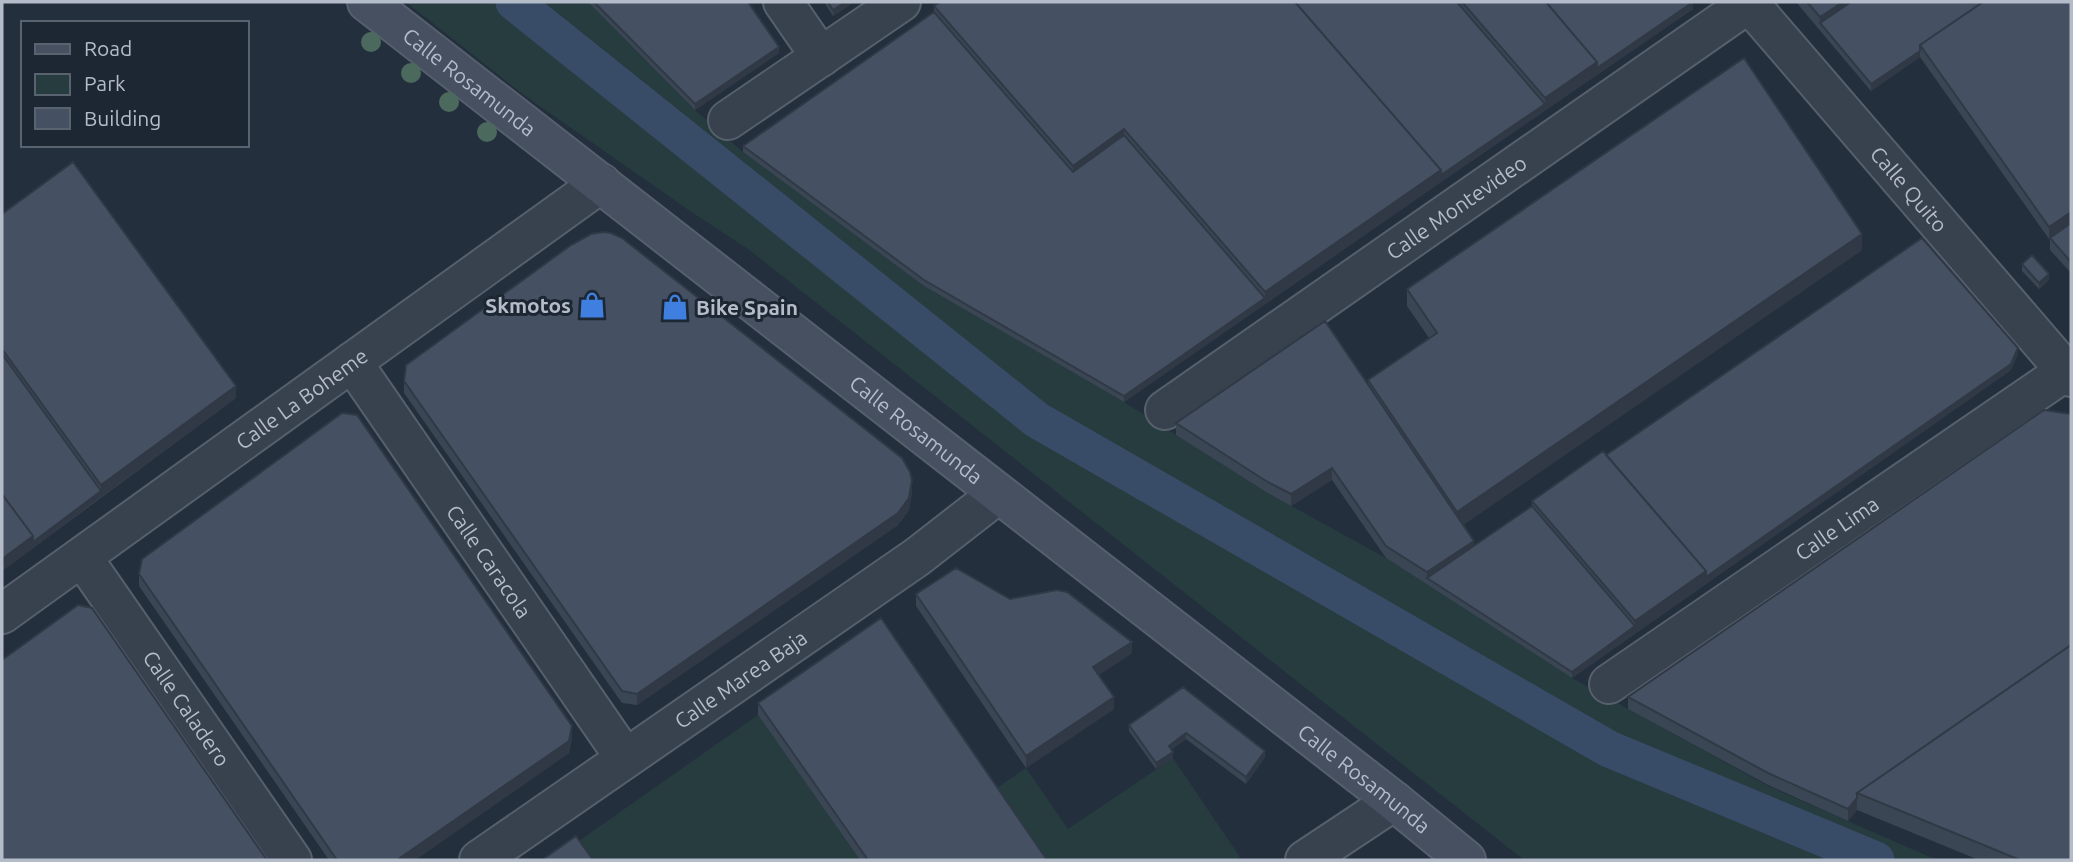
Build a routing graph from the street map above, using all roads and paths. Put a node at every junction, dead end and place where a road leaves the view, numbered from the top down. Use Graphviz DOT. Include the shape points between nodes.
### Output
graph roads {
  1 [pos="367,2"];
  2 [pos="783,2"];
  3 [pos="901,2"];
  4 [pos="1748,2"];
  5 [pos="821,57"];
  6 [pos="728,120"];
  7 [pos="601,183"];
  8 [pos="352,362"];
  9 [pos="2068,374"];
  10 [pos="1165,410"];
  11 [pos="998,494"];
  12 [pos="82,557"];
  13 [pos="2,614"];
  14 [pos="1609,684"];
  15 [pos="625,758"];
  16 [pos="1394,801"];
  17 [pos="292,860"];
  18 [pos="479,860"];
  19 [pos="1305,860"];
  20 [pos="1466,860"];
  1 -- 7 [label="main road, Calle Rosamunda"];
  2 -- 5 [label="street"];
  3 -- 5 [label="street"];
  4 -- 9 [label="street, Calle Quito"];
  4 -- 10 [label="street, Calle Montevideo"];
  5 -- 6 [label="street"];
  7 -- 8 [label="street, Calle La Boheme"];
  7 -- 11 [label="main road, Calle Rosamunda"];
  8 -- 12 [label="street, Calle La Boheme"];
  8 -- 15 [label="street, Calle Caracola"];
  9 -- 14 [label="street, Calle Lima"];
  11 -- 15 [label="street, Calle Marea Baja" via="917,556"];
  11 -- 16 [label="main road, Calle Rosamunda"];
  12 -- 13 [label="street, Calle La Boheme"];
  12 -- 17 [label="street, Calle Caladero"];
  15 -- 18 [label="street, Calle Marea Baja"];
  16 -- 19 [label="street"];
  16 -- 20 [label="main road, Calle Rosamunda"];
}
